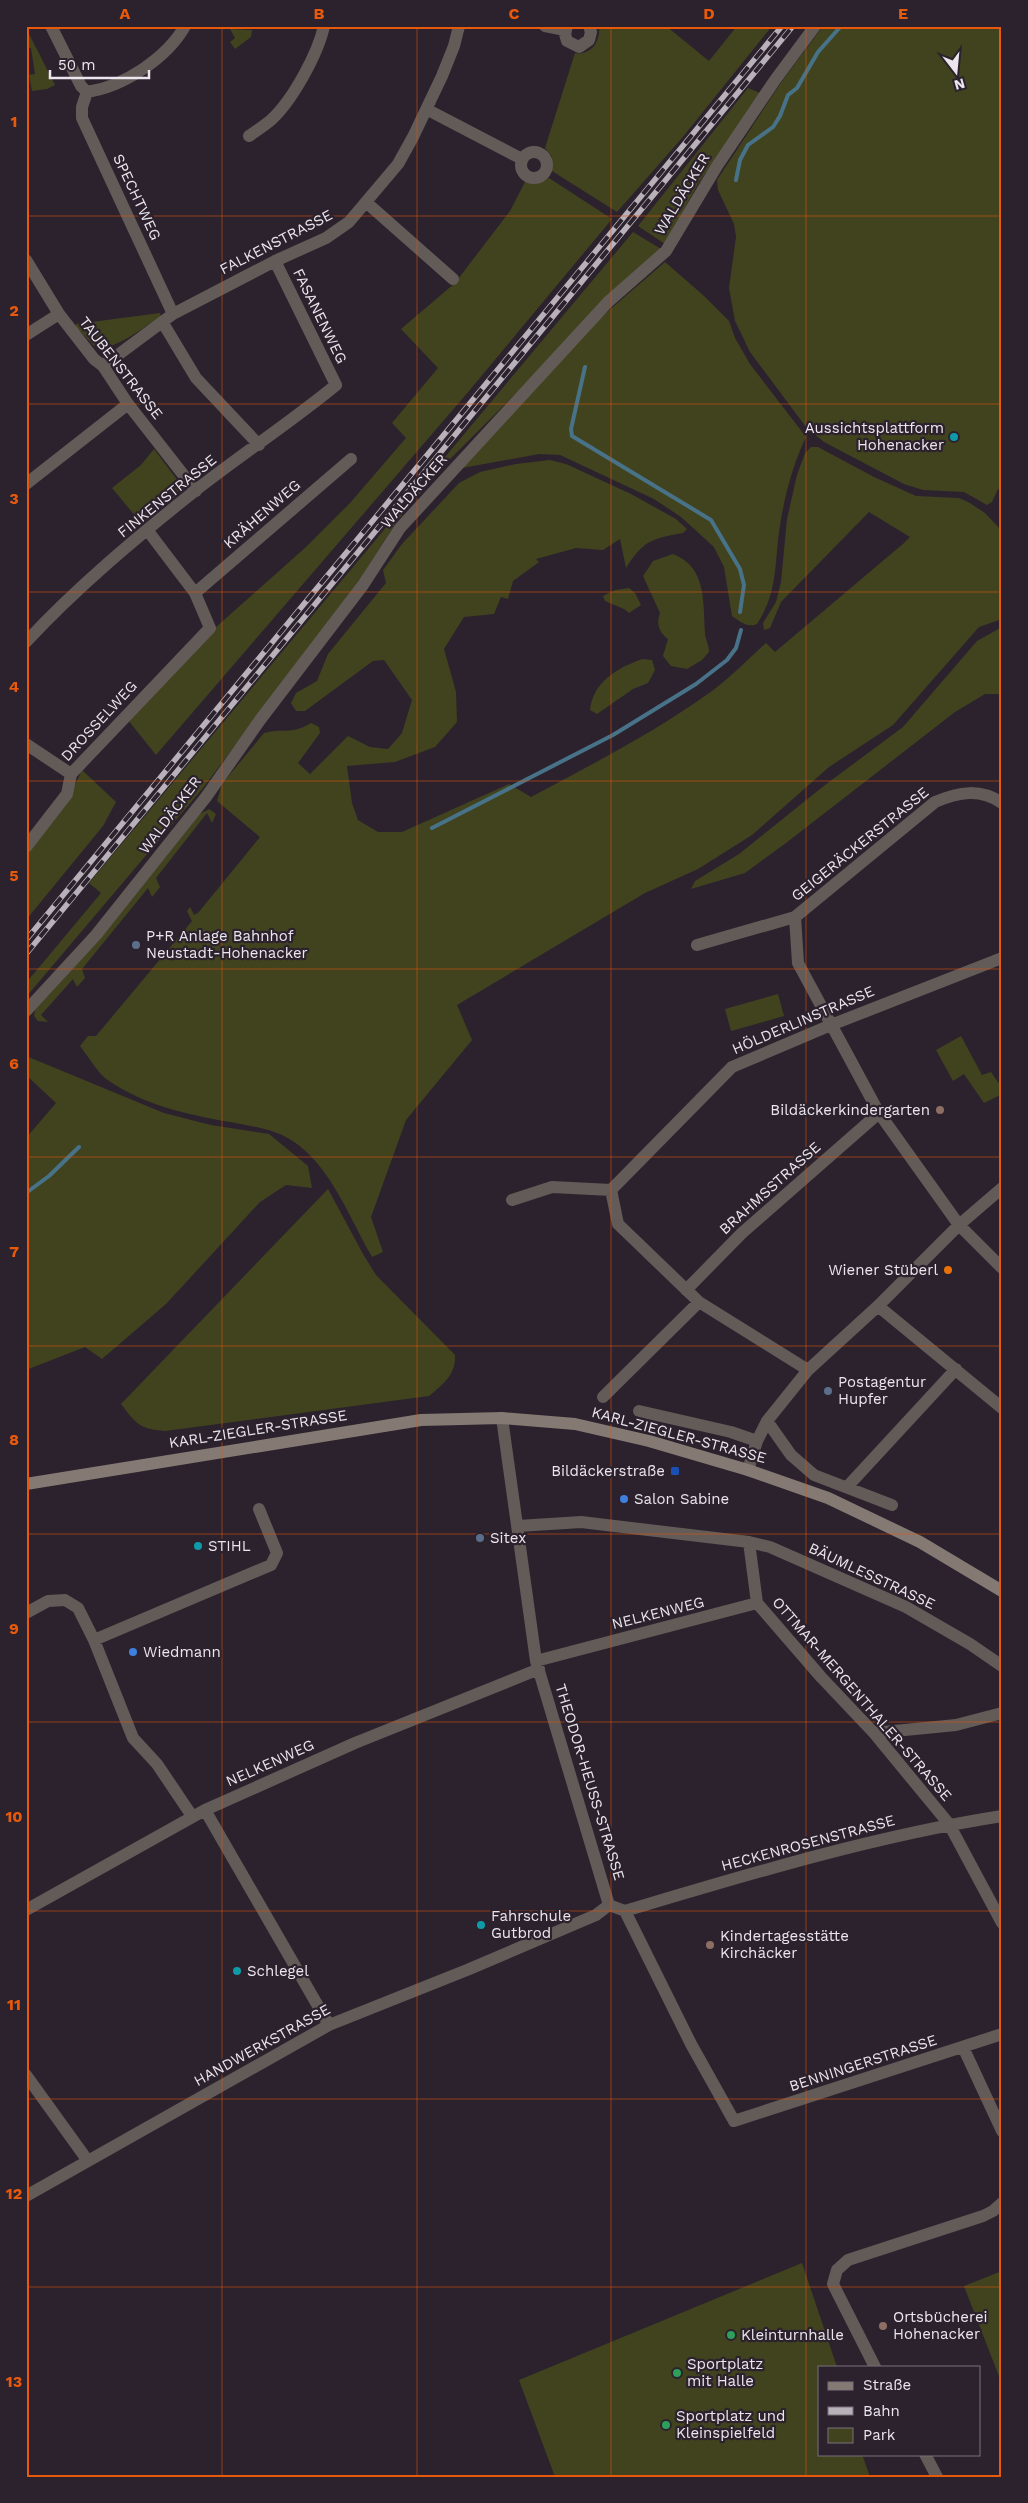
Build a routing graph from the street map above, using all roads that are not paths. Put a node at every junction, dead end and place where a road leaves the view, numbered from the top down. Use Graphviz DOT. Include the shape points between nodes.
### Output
graph roads {
  1 [pos="51,26"];
  2 [pos="324,26"];
  3 [pos="459,26"];
  4 [pos="545,26"];
  5 [pos="589,26"];
  6 [pos="815,26"];
  7 [pos="184,27"];
  8 [pos="566,28"];
  9 [pos="87,92"];
  10 [pos="428,110"];
  11 [pos="249,136"];
  12 [pos="522,159"];
  13 [pos="367,203"];
  14 [pos="26,260"];
  15 [pos="275,261"];
  16 [pos="453,279"];
  17 [pos="58,314"];
  18 [pos="173,314"];
  19 [pos="163,323"];
  20 [pos="26,335"];
  21 [pos="103,366"];
  22 [pos="336,385"];
  23 [pos="128,404"];
  24 [pos="259,444"];
  25 [pos="351,458"];
  26 [pos="26,484"];
  27 [pos="196,490"];
  28 [pos="148,531"];
  29 [pos="194,593"];
  30 [pos="26,642"];
  31 [pos="26,744"];
  32 [pos="71,774"];
  33 [pos="1002,803"];
  34 [pos="26,847"];
  35 [pos="795,917"];
  36 [pos="697,945"];
  37 [pos="1002,958"];
  38 [pos="26,1011"];
  39 [pos="831,1025"];
  40 [pos="879,1113"];
  41 [pos="1002,1188"];
  42 [pos="611,1190"];
  43 [pos="512,1200"];
  44 [pos="959,1225"];
  45 [pos="1002,1268"];
  46 [pos="686,1290"];
  47 [pos="699,1302"];
  48 [pos="878,1306"];
  49 [pos="956,1369"];
  50 [pos="808,1370"];
  51 [pos="603,1397"];
  52 [pos="1002,1408"];
  53 [pos="639,1411"];
  54 [pos="502,1418"];
  55 [pos="767,1421"];
  56 [pos="757,1442"];
  57 [pos="748,1470"];
  58 [pos="26,1484"];
  59 [pos="848,1487"];
  60 [pos="892,1504"];
  61 [pos="259,1509"];
  62 [pos="518,1526"];
  63 [pos="749,1542"];
  64 [pos="1002,1591"];
  65 [pos="757,1603"];
  66 [pos="26,1613"];
  67 [pos="94,1640"];
  68 [pos="538,1665"];
  69 [pos="1002,1666"];
  70 [pos="1002,1713"];
  71 [pos="874,1734"];
  72 [pos="205,1810"];
  73 [pos="192,1816"];
  74 [pos="1002,1816"];
  75 [pos="949,1824"];
  76 [pos="610,1905"];
  77 [pos="26,1910"];
  78 [pos="625,1911"];
  79 [pos="1002,1923"];
  80 [pos="329,2024"];
  81 [pos="1002,2034"];
  82 [pos="963,2047"];
  83 [pos="26,2075"];
  84 [pos="1002,2131"];
  85 [pos="88,2162"];
  86 [pos="26,2196"];
  87 [pos="1002,2202"];
  88 [pos="874,2366"];
  89 [pos="926,2456"];
  90 [pos="937,2477"];
  1 -- 9 [label="street"];
  2 -- 11 [label="street" via="293,92 271,120"];
  3 -- 10 [label="street, FALKENSTRASSE"];
  4 -- 8 [label="street"];
  5 -- 8 [label="street" via="589,40 579,47 568,41"];
  6 -- 38 [label="street, WALDÄCKER" via="717,166 666,251 608,302 400,528 363,585 206,797 96,935"];
  7 -- 9 [label="street" via="159,55 136,72 102,90"];
  9 -- 18 [label="street, SPECHTWEG" via="82,118"];
  10 -- 12 [label="street"];
  10 -- 13 [label="street, FALKENSTRASSE" via="398,164"];
  13 -- 15 [label="street, FALKENSTRASSE" via="349,222 326,238"];
  13 -- 16 [label="street"];
  14 -- 17 [label="street, TAUBENSTRASSE"];
  15 -- 18 [label="street, FALKENSTRASSE"];
  15 -- 22 [label="street, FASANENWEG"];
  17 -- 20 [label="street"];
  17 -- 21 [label="street, TAUBENSTRASSE"];
  18 -- 19 [label="street, FALKENSTRASSE"];
  19 -- 21 [label="street, FALKENSTRASSE"];
  19 -- 24 [label="street" via="196,378"];
  21 -- 23 [label="street, TAUBENSTRASSE"];
  22 -- 24 [label="street, FINKENSTRASSE"];
  23 -- 26 [label="street"];
  23 -- 27 [label="street, TAUBENSTRASSE"];
  24 -- 27 [label="street, FINKENSTRASSE"];
  25 -- 29 [label="street, KRÄHENWEG"];
  27 -- 28 [label="street, FINKENSTRASSE"];
  28 -- 29 [label="street"];
  28 -- 30 [label="street, FINKENSTRASSE" via="55,612"];
  29 -- 32 [label="street, DROSSELWEG" via="210,628"];
  31 -- 32 [label="street"];
  32 -- 34 [label="street, DROSSELWEG" via="67,794"];
  33 -- 35 [label="street, GEIGERÄCKERSTRASSE" via="980,792 963,792 935,802"];
  35 -- 36 [label="street, GEIGERÄCKERSTRASSE"];
  35 -- 39 [label="street, GEIGERÄCKERSTRASSE" via="798,963"];
  37 -- 39 [label="street, HÖLDERLINSTRASSE"];
  39 -- 40 [label="street, GEIGERÄCKERSTRASSE"];
  39 -- 42 [label="street, HÖLDERLINSTRASSE" via="732,1067"];
  40 -- 44 [label="street, GEIGERÄCKERSTRASSE"];
  40 -- 46 [label="street, BRAHMSSTRASSE" via="772,1206"];
  41 -- 44 [label="street"];
  42 -- 43 [label="street" via="552,1187"];
  42 -- 46 [label="street" via="618,1224"];
  44 -- 45 [label="street, GEIGERÄCKERSTRASSE"];
  44 -- 48 [label="street"];
  46 -- 47 [label="street"];
  47 -- 50 [label="street"];
  47 -- 51 [label="street"];
  48 -- 49 [label="street"];
  48 -- 50 [label="street"];
  49 -- 52 [label="street"];
  49 -- 59 [label="street"];
  50 -- 55 [label="street"];
  53 -- 56 [label="street, KARL-ZIEGLER-STRASSE" via="731,1432"];
  54 -- 57 [label="street, KARL-ZIEGLER-STRASSE" via="596,1428"];
  54 -- 58 [label="street, KARL-ZIEGLER-STRASSE" via="422,1420"];
  54 -- 62 [label="street, THEODOR-HEUSS-STRASSE"];
  55 -- 56 [label="street"];
  55 -- 59 [label="street, KARL-ZIEGLER-STRASSE" via="790,1455 814,1476"];
  56 -- 57 [label="street"];
  57 -- 64 [label="street, KARL-ZIEGLER-STRASSE" via="828,1498 893,1528"];
  59 -- 60 [label="street, KARL-ZIEGLER-STRASSE"];
  61 -- 67 [label="street" via="277,1553 271,1565"];
  62 -- 63 [label="street, BÄUMLESSTRASSE" via="580,1522"];
  62 -- 68 [label="street, THEODOR-HEUSS-STRASSE"];
  63 -- 65 [label="street, OTTMAR-MERGENTHALER-STRASSE"];
  63 -- 69 [label="street, BÄUMLESSTRASSE" via="770,1547 906,1607"];
  65 -- 68 [label="street, NELKENWEG"];
  65 -- 71 [label="street, OTTMAR-MERGENTHALER-STRASSE"];
  66 -- 67 [label="street" via="48,1601 65,1600 78,1608"];
  67 -- 73 [label="street" via="133,1738 156,1764"];
  68 -- 72 [label="street, NELKENWEG"];
  68 -- 76 [label="street, THEODOR-HEUSS-STRASSE"];
  70 -- 71 [label="street" via="956,1724"];
  71 -- 75 [label="street, OTTMAR-MERGENTHALER-STRASSE"];
  72 -- 73 [label="street, NELKENWEG"];
  72 -- 80 [label="street"];
  73 -- 77 [label="street, NELKENWEG"];
  74 -- 75 [label="street, HECKENROSENSTRASSE"];
  75 -- 78 [label="street, HECKENROSENSTRASSE" via="738,1878"];
  75 -- 79 [label="street, OTTMAR-MERGENTHALER-STRASSE"];
  76 -- 78 [label="street"];
  76 -- 80 [label="street, HANDWERKSTRASSE" via="596,1915 467,1970"];
  78 -- 82 [label="street, BENNINGERSTRASSE" via="690,2044 734,2121"];
  80 -- 85 [label="street, HANDWERKSTRASSE"];
  81 -- 82 [label="street, BENNINGERSTRASSE"];
  82 -- 84 [label="street"];
  83 -- 85 [label="street"];
  85 -- 86 [label="street, HANDWERKSTRASSE"];
  87 -- 88 [label="street" via="983,2216 848,2260 837,2270 833,2284"];
  89 -- 90 [label="street"];
}
